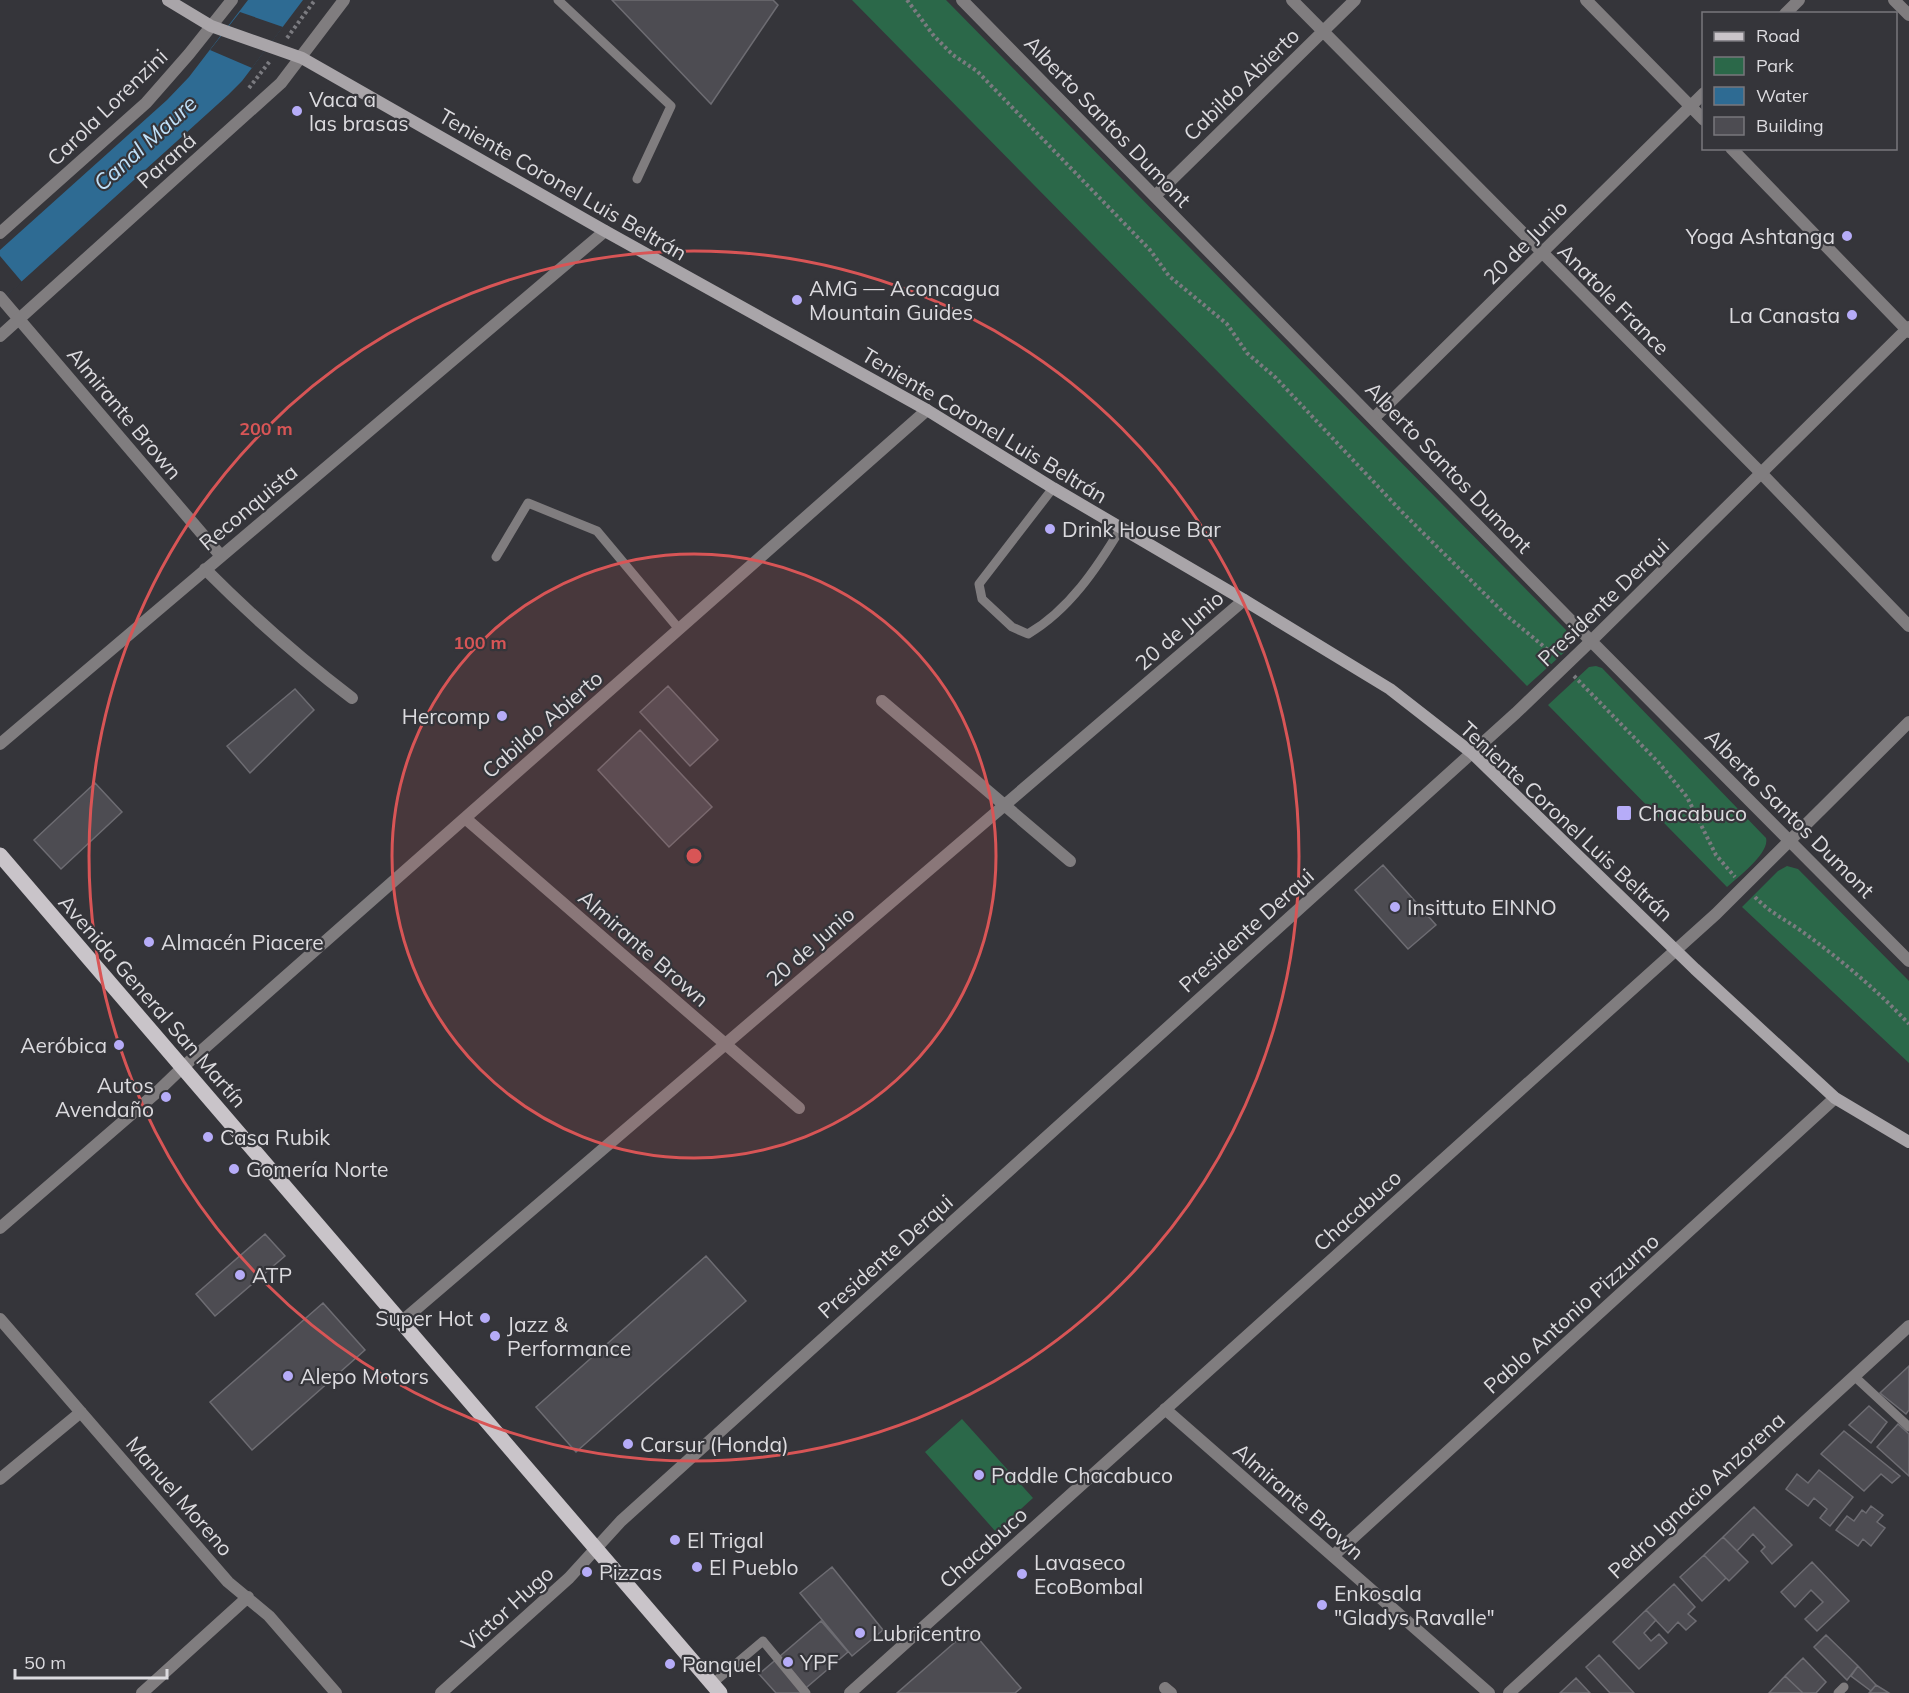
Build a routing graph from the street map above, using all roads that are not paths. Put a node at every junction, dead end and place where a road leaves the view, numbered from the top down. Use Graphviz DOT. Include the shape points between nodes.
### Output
graph roads {
  1 [pos="168,0"];
  2 [pos="232,0"];
  3 [pos="344,0"];
  4 [pos="558,0"];
  5 [pos="962,0"];
  6 [pos="1292,0"];
  7 [pos="1355,0"];
  8 [pos="1586,0"];
  9 [pos="1799,0"];
  10 [pos="1894,0"];
  11 [pos="1787,12"];
  12 [pos="1909,15"];
  13 [pos="211,26"];
  14 [pos="1323,32"];
  15 [pos="302,58"];
  16 [pos="1702,95"];
  17 [pos="1690,106"];
  18 [pos="1702,118"];
  19 [pos="1733,150"];
  20 [pos="637,179"];
  21 [pos="1155,196"];
  22 [pos="605,231"];
  23 [pos="0,233"];
  24 [pos="1541,253"];
  25 [pos="1,298"];
  26 [pos="19,319"];
  27 [pos="1908,330"];
  28 [pos="0,336"];
  29 [pos="927,410"];
  30 [pos="1374,418"];
  31 [pos="1762,474"];
  32 [pos="1053,488"];
  33 [pos="1121,528"];
  34 [pos="221,556"];
  35 [pos="496,557"];
  36 [pos="206,569"];
  37 [pos="1244,600"];
  38 [pos="1909,626"];
  39 [pos="679,629"];
  40 [pos="1591,641"];
  41 [pos="352,698"];
  42 [pos="882,701"];
  43 [pos="1909,722"];
  44 [pos="0,744"];
  45 [pos="1472,753"];
  46 [pos="1004,806"];
  47 [pos="465,818"];
  48 [pos="1789,840"];
  49 [pos="0,855"];
  50 [pos="1070,861"];
  51 [pos="1675,950"];
  52 [pos="1909,961"];
  53 [pos="725,1044"];
  54 [pos="183,1067"];
  55 [pos="1835,1098"];
  56 [pos="799,1108"];
  57 [pos="1909,1142"];
  58 [pos="0,1228"];
  59 [pos="0,1319"];
  60 [pos="401,1322"];
  61 [pos="1909,1326"];
  62 [pos="1854,1376"];
  63 [pos="1165,1409"];
  64 [pos="81,1412"];
  65 [pos="1909,1427"];
  66 [pos="0,1479"];
  67 [pos="596,1548"];
  68 [pos="1333,1557"];
  69 [pos="248,1598"];
  70 [pos="716,1689"];
  71 [pos="142,1693"];
  72 [pos="336,1693"];
  73 [pos="441,1693"];
  74 [pos="806,1693"];
  75 [pos="850,1693"];
  76 [pos="1489,1693"];
  77 [pos="1509,1693"];
  1 -- 13 [label="main road, Teniente Coronel Luis Beltrán"];
  2 -- 13 [label="street, Carola Lorenzini"];
  3 -- 15 [label="street, Paraná"];
  4 -- 20 [label="lane" via="671,106"];
  5 -- 21 [label="street, Alberto Santos Dumont"];
  6 -- 14 [label="street, Anatole France"];
  7 -- 14 [label="street, Cabildo Abierto"];
  8 -- 17 [label="street"];
  9 -- 11 [label="street"];
  10 -- 12 [label="street"];
  13 -- 15 [label="main road, Teniente Coronel Luis Beltrán"];
  13 -- 23 [label="street, Carola Lorenzini" via="146,103"];
  14 -- 21 [label="street, Cabildo Abierto"];
  14 -- 24 [label="street, Anatole France"];
  15 -- 22 [label="main road, Teniente Coronel Luis Beltrán"];
  15 -- 26 [label="street, Paraná" via="281,83"];
  16 -- 17 [label="street, 20 de Junio"];
  17 -- 18 [label="street"];
  17 -- 24 [label="street, 20 de Junio"];
  19 -- 27 [label="street"];
  21 -- 30 [label="street, Alberto Santos Dumont"];
  22 -- 29 [label="main road, Teniente Coronel Luis Beltrán"];
  22 -- 34 [label="street, Reconquista"];
  24 -- 30 [label="street, 20 de Junio"];
  24 -- 31 [label="street, Anatole France"];
  25 -- 26 [label="street, Almirante Brown"];
  26 -- 28 [label="street, Paraná"];
  26 -- 34 [label="street, Almirante Brown"];
  27 -- 31 [label="street, Presidente Derqui"];
  29 -- 32 [label="main road, Teniente Coronel Luis Beltrán"];
  29 -- 39 [label="street, Cabildo Abierto"];
  30 -- 40 [label="street, Alberto Santos Dumont"];
  31 -- 38 [label="street, Anatole France"];
  31 -- 40 [label="street, Presidente Derqui"];
  32 -- 33 [label="main road, Teniente Coronel Luis Beltrán"];
  32 -- 33 [label="lane" via="979,584 982,599 1012,627 1028,634 1044,624 1089,578"];
  33 -- 37 [label="main road, Teniente Coronel Luis Beltrán"];
  34 -- 36 [label="street, Reconquista"];
  35 -- 39 [label="lane" via="528,503 597,531"];
  36 -- 41 [label="street" via="288,648"];
  36 -- 44 [label="street, Reconquista"];
  37 -- 45 [label="main road, Teniente Coronel Luis Beltrán" via="1389,690"];
  37 -- 46 [label="street, 20 de Junio"];
  39 -- 47 [label="street, Cabildo Abierto"];
  40 -- 45 [label="street, Presidente Derqui"];
  40 -- 48 [label="street, Alberto Santos Dumont"];
  42 -- 46 [label="street"];
  43 -- 48 [label="street, Chacabuco"];
  45 -- 51 [label="main road, Teniente Coronel Luis Beltrán"];
  45 -- 67 [label="street, Presidente Derqui" via="621,1521"];
  46 -- 50 [label="street"];
  46 -- 53 [label="street, 20 de Junio"];
  47 -- 53 [label="street, Almirante Brown"];
  47 -- 54 [label="street, Cabildo Abierto"];
  48 -- 51 [label="street, Chacabuco"];
  48 -- 52 [label="street, Alberto Santos Dumont"];
  49 -- 54 [label="main road, Avenida General San Martín"];
  51 -- 55 [label="main road, Teniente Coronel Luis Beltrán"];
  51 -- 63 [label="street, Chacabuco"];
  53 -- 56 [label="street, Almirante Brown"];
  53 -- 60 [label="street, 20 de Junio"];
  54 -- 58 [label="street, Cabildo Abierto"];
  54 -- 60 [label="main road, Avenida General San Martín"];
  55 -- 57 [label="main road, Teniente Coronel Luis Beltrán"];
  55 -- 68 [label="street, Pablo Antonio Pizzurno"];
  59 -- 64 [label="street, Manuel Moreno"];
  60 -- 67 [label="main road, Avenida General San Martín"];
  61 -- 62 [label="street, Pedro Ignacio Anzorena"];
  62 -- 65 [label="lane"];
  62 -- 77 [label="street, Pedro Ignacio Anzorena"];
  63 -- 68 [label="street, Almirante Brown"];
  63 -- 75 [label="street, Chacabuco"];
  64 -- 66 [label="street"];
  64 -- 69 [label="street, Manuel Moreno" via="228,1582"];
  67 -- 70 [label="main road, Avenida General San Martín"];
  67 -- 73 [label="street, Victor Hugo" via="569,1578"];
  68 -- 76 [label="street, Almirante Brown"];
  69 -- 71 [label="street"];
  69 -- 72 [label="street, Manuel Moreno" via="269,1616"];
  70 -- 74 [label="lane" via="763,1641"];
}
